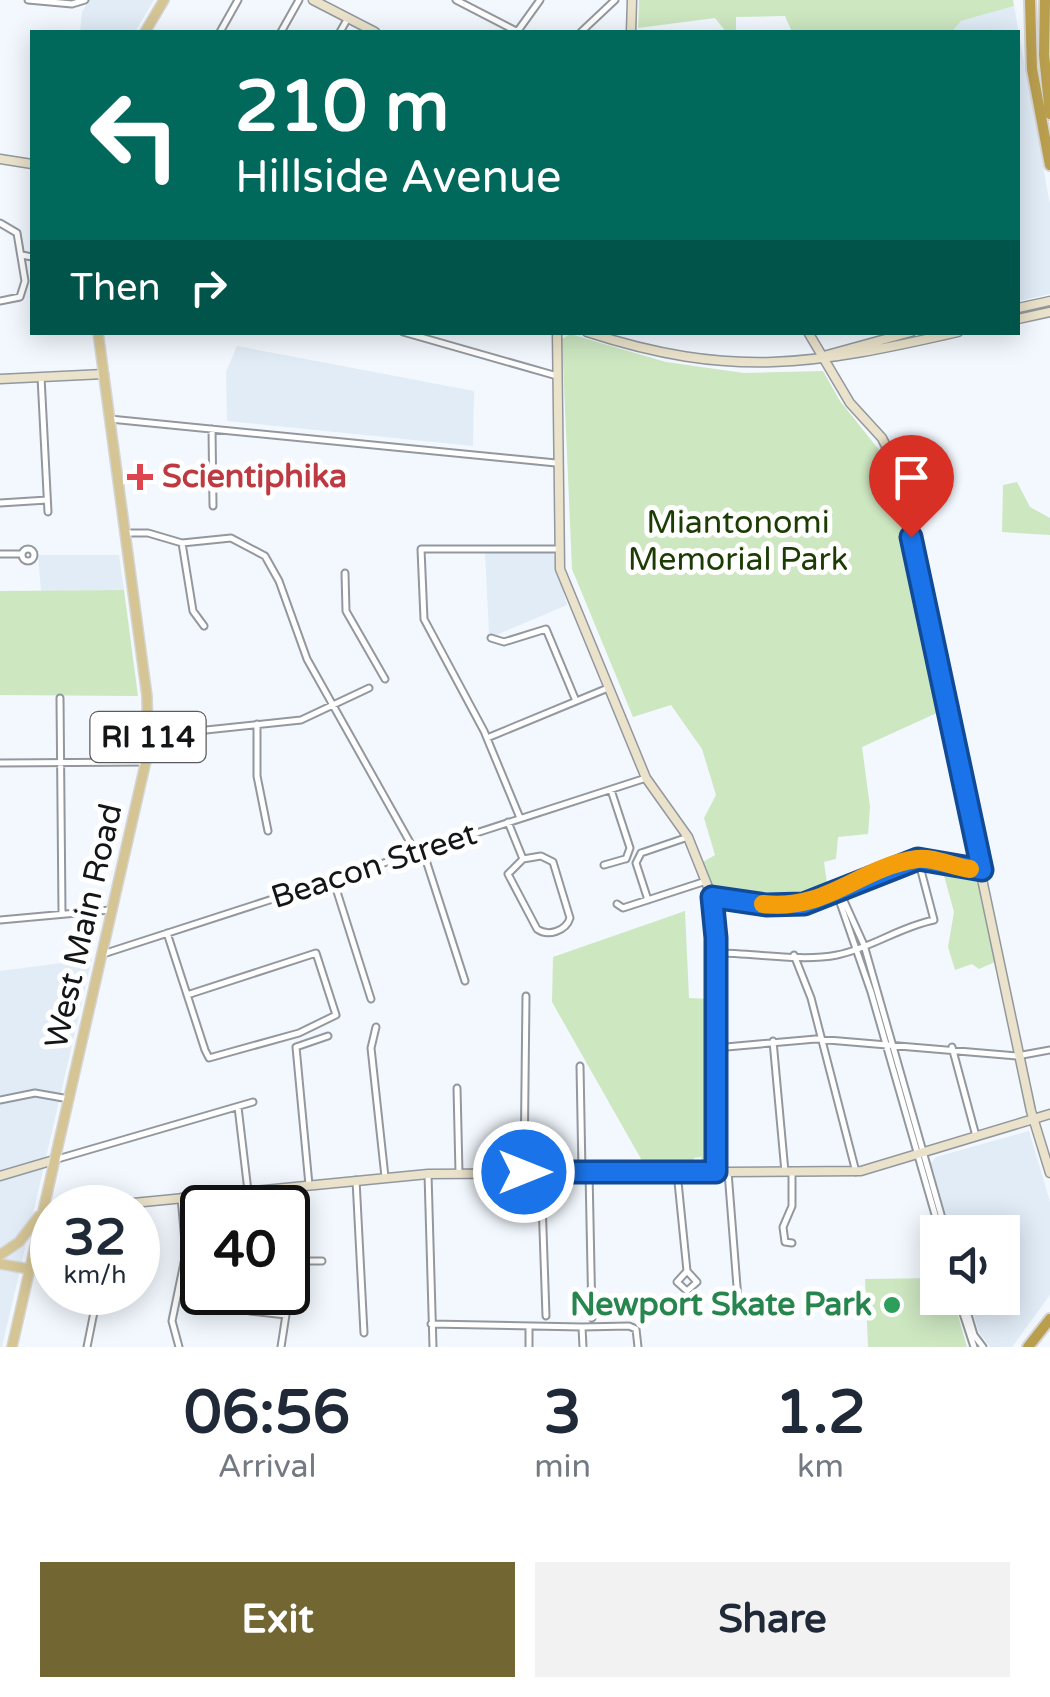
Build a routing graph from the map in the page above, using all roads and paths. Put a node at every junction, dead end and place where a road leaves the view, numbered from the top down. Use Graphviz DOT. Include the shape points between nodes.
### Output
graph roads {
  1 [pos="28,0"];
  2 [pos="85,0"];
  3 [pos="164,0"];
  4 [pos="238,0"];
  5 [pos="300,0"];
  6 [pos="313,0"];
  7 [pos="456,0"];
  8 [pos="540,0"];
  9 [pos="615,0"];
  10 [pos="632,0"];
  11 [pos="1030,0"];
  12 [pos="1045,0"];
  13 [pos="467,2"];
  14 [pos="348,18"];
  15 [pos="146,30"];
  16 [pos="221,30"];
  17 [pos="283,30"];
  18 [pos="341,30"];
  19 [pos="371,30"];
  20 [pos="515,30"];
  21 [pos="519,30"];
  22 [pos="583,30"];
  23 [pos="631,30"];
  24 [pos="1050,114"];
  25 [pos="0,159"];
  26 [pos="30,164"];
  27 [pos="1050,164"];
  28 [pos="0,222"];
  29 [pos="22,256"];
  30 [pos="30,256"];
  31 [pos="0,301"];
  32 [pos="1050,301"];
  33 [pos="1020,308"];
  34 [pos="1050,312"];
  35 [pos="1020,319"];
  36 [pos="98,335"];
  37 [pos="413,335"];
  38 [pos="556,335"];
  39 [pos="599,335"];
  40 [pos="810,335"];
  41 [pos="898,335"];
  42 [pos="944,335"];
  43 [pos="823,357"];
  44 [pos="104,374"];
  45 [pos="558,376"];
  46 [pos="41,378"];
  47 [pos="0,380"];
  48 [pos="110,418"];
  49 [pos="212,428"];
  50 [pos="556,464"];
  51 [pos="47,500"];
  52 [pos="0,503"];
  53 [pos="213,506"];
  54 [pos="48,512"];
  55 [pos="125,533"];
  56 [pos="182,542"];
  57 [pos="558,549"];
  58 [pos="0,554"];
  59 [pos="22,554"];
  60 [pos="344,573"];
  61 [pos="204,626"];
  62 [pos="491,638"];
  63 [pos="384,676"];
  64 [pos="369,688"];
  65 [pos="608,688"];
  66 [pos="60,698"];
  67 [pos="576,702"];
  68 [pos="333,707"];
  69 [pos="257,724"];
  70 [pos="148,736"];
  71 [pos="488,738"];
  72 [pos="60,762"];
  73 [pos="146,762"];
  74 [pos="0,764"];
  75 [pos="646,778"];
  76 [pos="611,790"];
  77 [pos="520,818"];
  78 [pos="508,822"];
  79 [pos="268,831"];
  80 [pos="688,837"];
  81 [pos="630,848"];
  82 [pos="419,851"];
  83 [pos="641,853"];
  84 [pos="626,858"];
  85 [pos="918,859"];
  86 [pos="523,860"];
  87 [pos="636,864"];
  88 [pos="604,866"];
  89 [pos="982,870"];
  90 [pos="333,879"];
  91 [pos="706,881"];
  92 [pos="839,893"];
  93 [pos="712,897"];
  94 [pos="648,900"];
  95 [pos="617,904"];
  96 [pos="113,911"];
  97 [pos="62,912"];
  98 [pos="0,920"];
  99 [pos="167,932"];
  100 [pos="861,948"];
  101 [pos="714,953"];
  102 [pos="103,954"];
  103 [pos="794,954"];
  104 [pos="465,981"];
  105 [pos="187,995"];
  106 [pos="526,996"];
  107 [pos="370,999"];
  108 [pos="376,1027"];
  109 [pos="328,1036"];
  110 [pos="772,1040"];
  111 [pos="822,1040"];
  112 [pos="890,1044"];
  113 [pos="952,1047"];
  114 [pos="714,1048"];
  115 [pos="1050,1050"];
  116 [pos="1020,1056"];
  117 [pos="580,1066"];
  118 [pos="457,1088"];
  119 [pos="69,1099"];
  120 [pos="0,1100"];
  121 [pos="253,1102"];
  122 [pos="238,1106"];
  123 [pos="1050,1114"];
  124 [pos="1034,1120"];
  125 [pos="977,1138"];
  126 [pos="922,1154"];
  127 [pos="54,1160"];
  128 [pos="524,1172"];
  129 [pos="541,1172"];
  130 [pos="586,1172"];
  131 [pos="677,1172"];
  132 [pos="716,1172"];
  133 [pos="728,1172"];
  134 [pos="788,1172"];
  135 [pos="856,1172"];
  136 [pos="459,1173"];
  137 [pos="1050,1173"];
  138 [pos="428,1174"];
  139 [pos="0,1176"];
  140 [pos="385,1178"];
  141 [pos="356,1180"];
  142 [pos="51,1185"];
  143 [pos="247,1185"];
  144 [pos="310,1185"];
  145 [pos="938,1215"];
  146 [pos="30,1230"];
  147 [pos="792,1243"];
  148 [pos="0,1255"];
  149 [pos="310,1261"];
  150 [pos="322,1261"];
  151 [pos="0,1264"];
  152 [pos="30,1265"];
  153 [pos="29,1268"];
  154 [pos="687,1272"];
  155 [pos="180,1282"];
  156 [pos="738,1312"];
  157 [pos="93,1315"];
  158 [pos="286,1315"];
  159 [pos="965,1315"];
  160 [pos="966,1315"];
  161 [pos="546,1316"];
  162 [pos="592,1318"];
  163 [pos="1050,1319"];
  164 [pos="431,1324"];
  165 [pos="528,1327"];
  166 [pos="582,1328"];
  167 [pos="364,1333"];
  168 [pos="177,1346"];
  169 [pos="12,1347"];
  170 [pos="86,1347"];
  171 [pos="282,1347"];
  172 [pos="432,1347"];
  173 [pos="529,1347"];
  174 [pos="582,1347"];
  175 [pos="638,1347"];
  176 [pos="974,1347"];
  177 [pos="983,1347"];
  178 [pos="1028,1347"];
  1 -- 2 [label="street"];
  3 -- 15 [label="main road"];
  4 -- 16 [label="street"];
  5 -- 17 [label="street"];
  6 -- 14 [label="street"];
  7 -- 13 [label="street"];
  8 -- 21 [label="street"];
  9 -- 22 [label="street"];
  10 -- 23 [label="street"];
  11 -- 27 [label="highway" via="1034,80"];
  12 -- 24 [label="highway"];
  13 -- 20 [label="street"];
  14 -- 18 [label="street"];
  14 -- 19 [label="street"];
  25 -- 26 [label="street"];
  28 -- 29 [label="street" via="17,234"];
  29 -- 30 [label="street"];
  29 -- 31 [label="street" via="22,294"];
  32 -- 33 [label="street"];
  34 -- 35 [label="street"];
  36 -- 44 [label="main road, West Main Road / RI 114"];
  37 -- 45 [label="street"];
  38 -- 45 [label="street"];
  39 -- 43 [label="street" via="699,361 772,364"];
  40 -- 43 [label="street"];
  41 -- 43 [label="street"];
  42 -- 43 [label="street"];
  43 -- 89 [label="street" via="894,462"];
  44 -- 46 [label="street"];
  44 -- 48 [label="main road, West Main Road / RI 114"];
  45 -- 50 [label="street"];
  46 -- 47 [label="street"];
  46 -- 51 [label="street"];
  48 -- 49 [label="street"];
  48 -- 55 [label="main road, West Main Road / RI 114"];
  49 -- 50 [label="street"];
  49 -- 53 [label="street"];
  50 -- 57 [label="street"];
  51 -- 52 [label="street"];
  51 -- 54 [label="street"];
  55 -- 56 [label="street"];
  55 -- 70 [label="main road, West Main Road / RI 114"];
  56 -- 61 [label="street" via="192,608"];
  56 -- 68 [label="street" via="231,538 265,556"];
  57 -- 65 [label="street" via="568,593"];
  57 -- 71 [label="street" via="421,549 424,619"];
  58 -- 59 [label="street"];
  60 -- 63 [label="street" via="346,611"];
  62 -- 67 [label="street" via="504,642 546,629"];
  64 -- 68 [label="street"];
  65 -- 67 [label="street"];
  65 -- 75 [label="street"];
  66 -- 72 [label="street"];
  67 -- 71 [label="street"];
  68 -- 69 [label="street" via="302,720"];
  68 -- 82 [label="street"];
  69 -- 70 [label="street"];
  69 -- 79 [label="street" via="257,776"];
  70 -- 73 [label="main road, West Main Road / RI 114"];
  71 -- 77 [label="street"];
  72 -- 73 [label="street"];
  72 -- 74 [label="street"];
  72 -- 97 [label="street"];
  73 -- 96 [label="main road, West Main Road / RI 114"];
  75 -- 76 [label="street, Beacon Street"];
  75 -- 80 [label="street"];
  76 -- 77 [label="street, Beacon Street"];
  76 -- 81 [label="street"];
  77 -- 78 [label="street, Beacon Street"];
  78 -- 82 [label="street, Beacon Street"];
  78 -- 86 [label="street"];
  80 -- 83 [label="street"];
  80 -- 91 [label="street"];
  81 -- 83 [label="street"];
  81 -- 84 [label="street"];
  82 -- 90 [label="street, Beacon Street"];
  82 -- 104 [label="street"];
  83 -- 87 [label="street"];
  84 -- 87 [label="street"];
  84 -- 88 [label="street"];
  85 -- 89 [label="street"];
  85 -- 92 [label="street"];
  85 -- 100 [label="street" via="934,920 900,927"];
  86 -- 86 [label="street" via="551,859 570,918 564,928 537,929 508,874"];
  87 -- 94 [label="street"];
  89 -- 116 [label="street"];
  90 -- 99 [label="street, Beacon Street"];
  90 -- 107 [label="street"];
  91 -- 93 [label="street"];
  91 -- 94 [label="street"];
  92 -- 93 [label="street" via="792,906"];
  92 -- 100 [label="street"];
  93 -- 101 [label="street"];
  94 -- 95 [label="street"];
  96 -- 97 [label="street"];
  96 -- 102 [label="main road, West Main Road / RI 114"];
  97 -- 98 [label="street"];
  99 -- 102 [label="street, Beacon Street"];
  99 -- 105 [label="street"];
  100 -- 103 [label="street" via="830,956"];
  100 -- 112 [label="street"];
  101 -- 103 [label="street"];
  101 -- 114 [label="street"];
  102 -- 119 [label="main road, West Main Road / RI 114"];
  103 -- 111 [label="street"];
  105 -- 105 [label="street" via="316,953 336,1014 216,1059 210,1058"];
  106 -- 128 [label="street"];
  108 -- 140 [label="street" via="371,1048"];
  109 -- 144 [label="street" via="296,1047"];
  110 -- 111 [label="street"];
  110 -- 114 [label="street"];
  110 -- 134 [label="street"];
  111 -- 112 [label="street"];
  111 -- 135 [label="street"];
  112 -- 113 [label="street"];
  112 -- 126 [label="street"];
  113 -- 116 [label="street"];
  113 -- 125 [label="street"];
  114 -- 132 [label="street"];
  115 -- 116 [label="street"];
  116 -- 124 [label="street"];
  117 -- 130 [label="street"];
  118 -- 136 [label="street"];
  119 -- 120 [label="street" via="35,1092"];
  119 -- 127 [label="main road, West Main Road / RI 114"];
  121 -- 122 [label="street"];
  122 -- 127 [label="street"];
  122 -- 143 [label="street"];
  123 -- 124 [label="street"];
  124 -- 125 [label="street"];
  124 -- 137 [label="street"];
  125 -- 126 [label="street"];
  126 -- 135 [label="street"];
  126 -- 145 [label="street"];
  127 -- 139 [label="street"];
  127 -- 142 [label="main road, West Main Road / RI 114"];
  128 -- 129 [label="street"];
  128 -- 136 [label="street"];
  129 -- 130 [label="street"];
  129 -- 161 [label="street"];
  130 -- 131 [label="street"];
  130 -- 162 [label="street"];
  131 -- 132 [label="street"];
  131 -- 154 [label="street"];
  132 -- 133 [label="street"];
  133 -- 134 [label="street"];
  133 -- 156 [label="street"];
  134 -- 135 [label="street"];
  134 -- 147 [label="street" via="792,1206 783,1235"];
  136 -- 138 [label="street"];
  138 -- 140 [label="street"];
  138 -- 164 [label="street"];
  140 -- 141 [label="street"];
  141 -- 144 [label="street"];
  141 -- 167 [label="street"];
  146 -- 148 [label="main road"];
  149 -- 150 [label="street"];
  151 -- 153 [label="main road"];
  152 -- 153 [label="main road, West Main Road / RI 114"];
  153 -- 169 [label="main road, West Main Road / RI 114"];
  155 -- 168 [label="street" via="172,1321"];
  157 -- 170 [label="street"];
  158 -- 171 [label="street"];
  159 -- 176 [label="street"];
  160 -- 177 [label="street"];
  163 -- 178 [label="highway"];
  164 -- 165 [label="street"];
  164 -- 172 [label="street"];
  165 -- 166 [label="street"];
  165 -- 173 [label="street"];
  166 -- 174 [label="street"];
  166 -- 175 [label="street" via="636,1328"];
}
